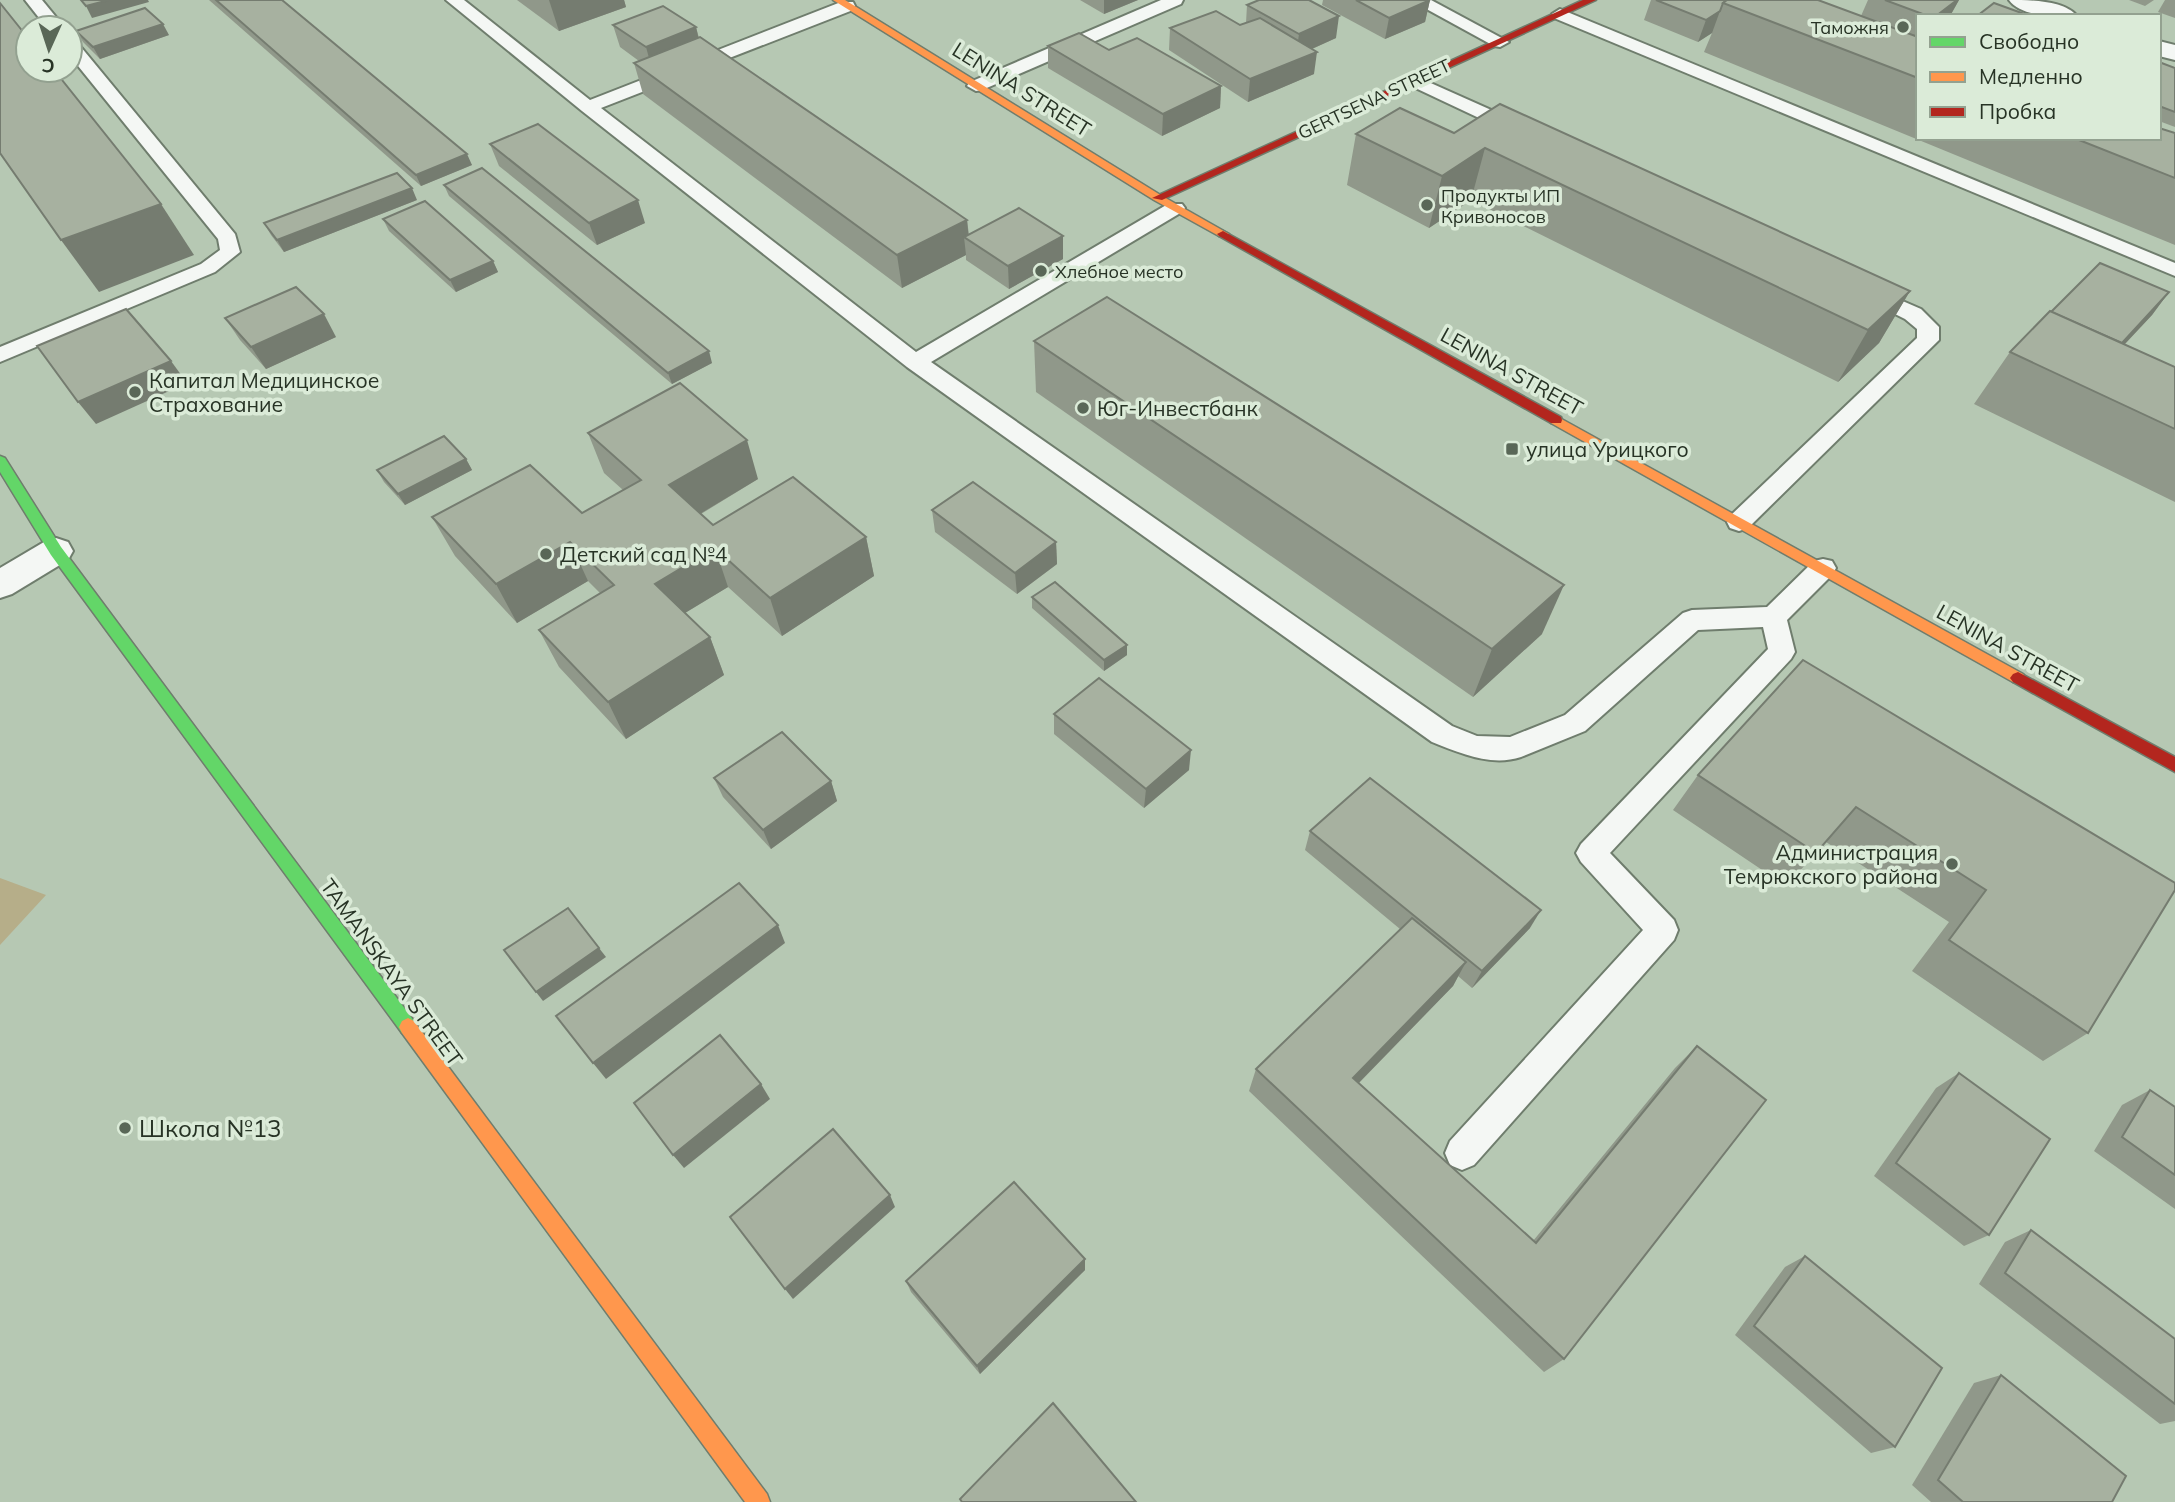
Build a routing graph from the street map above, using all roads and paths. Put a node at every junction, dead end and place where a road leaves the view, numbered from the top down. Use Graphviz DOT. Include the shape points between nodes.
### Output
graph roads {
  1 [pos="33,0"];
  2 [pos="454,0"];
  3 [pos="1175,0"];
  4 [pos="1418,0"];
  5 [pos="1591,0"];
  6 [pos="2020,0"];
  7 [pos="842,3"];
  8 [pos="44,14"];
  9 [pos="1560,14"];
  10 [pos="2060,14"];
  11 [pos="1500,42"];
  12 [pos="84,62"];
  13 [pos="1415,80"];
  14 [pos="976,86"];
  15 [pos="588,107"];
  16 [pos="1539,139"];
  17 [pos="1167,203"];
  18 [pos="2175,270"];
  19 [pos="1851,285"];
  20 [pos="0,355"];
  21 [pos="915,362"];
  22 [pos="0,461"];
  23 [pos="1739,522"];
  24 [pos="56,551"];
  25 [pos="1823,568"];
  26 [pos="0,585"];
  27 [pos="1773,617"];
  28 [pos="2175,765"];
  29 [pos="1462,1153"];
  30 [pos="759,1502"];
  1 -- 8 [label="lane"];
  2 -- 15 [label="lane"];
  3 -- 14 [label="lane"];
  4 -- 11 [label="lane"];
  5 -- 9 [label="street, GERTSENA STREET"];
  6 -- 10 [label="street"];
  7 -- 14 [label="street, LENINA STREET"];
  7 -- 15 [label="lane"];
  9 -- 11 [label="street, GERTSENA STREET"];
  9 -- 18 [label="lane"];
  11 -- 13 [label="street, GERTSENA STREET"];
  12 -- 20 [label="lane" via="228,238 230,252 208,268"];
  13 -- 16 [label="lane"];
  13 -- 17 [label="street, GERTSENA STREET"];
  14 -- 17 [label="street, LENINA STREET"];
  15 -- 21 [label="lane"];
  17 -- 21 [label="lane"];
  17 -- 23 [label="street, LENINA STREET"];
  19 -- 23 [label="lane" via="1913,314 1928,327 1928,340"];
  21 -- 27 [label="lane" via="1442,734 1475,747 1511,749 1575,723 1692,620"];
  22 -- 24 [label="street, TAMANSKAYA STREET"];
  23 -- 25 [label="street, LENINA STREET"];
  24 -- 26 [label="street"];
  24 -- 30 [label="street, TAMANSKAYA STREET"];
  25 -- 27 [label="lane"];
  25 -- 28 [label="street, LENINA STREET"];
  27 -- 29 [label="lane" via="1782,652 1591,853 1663,930"];
}
